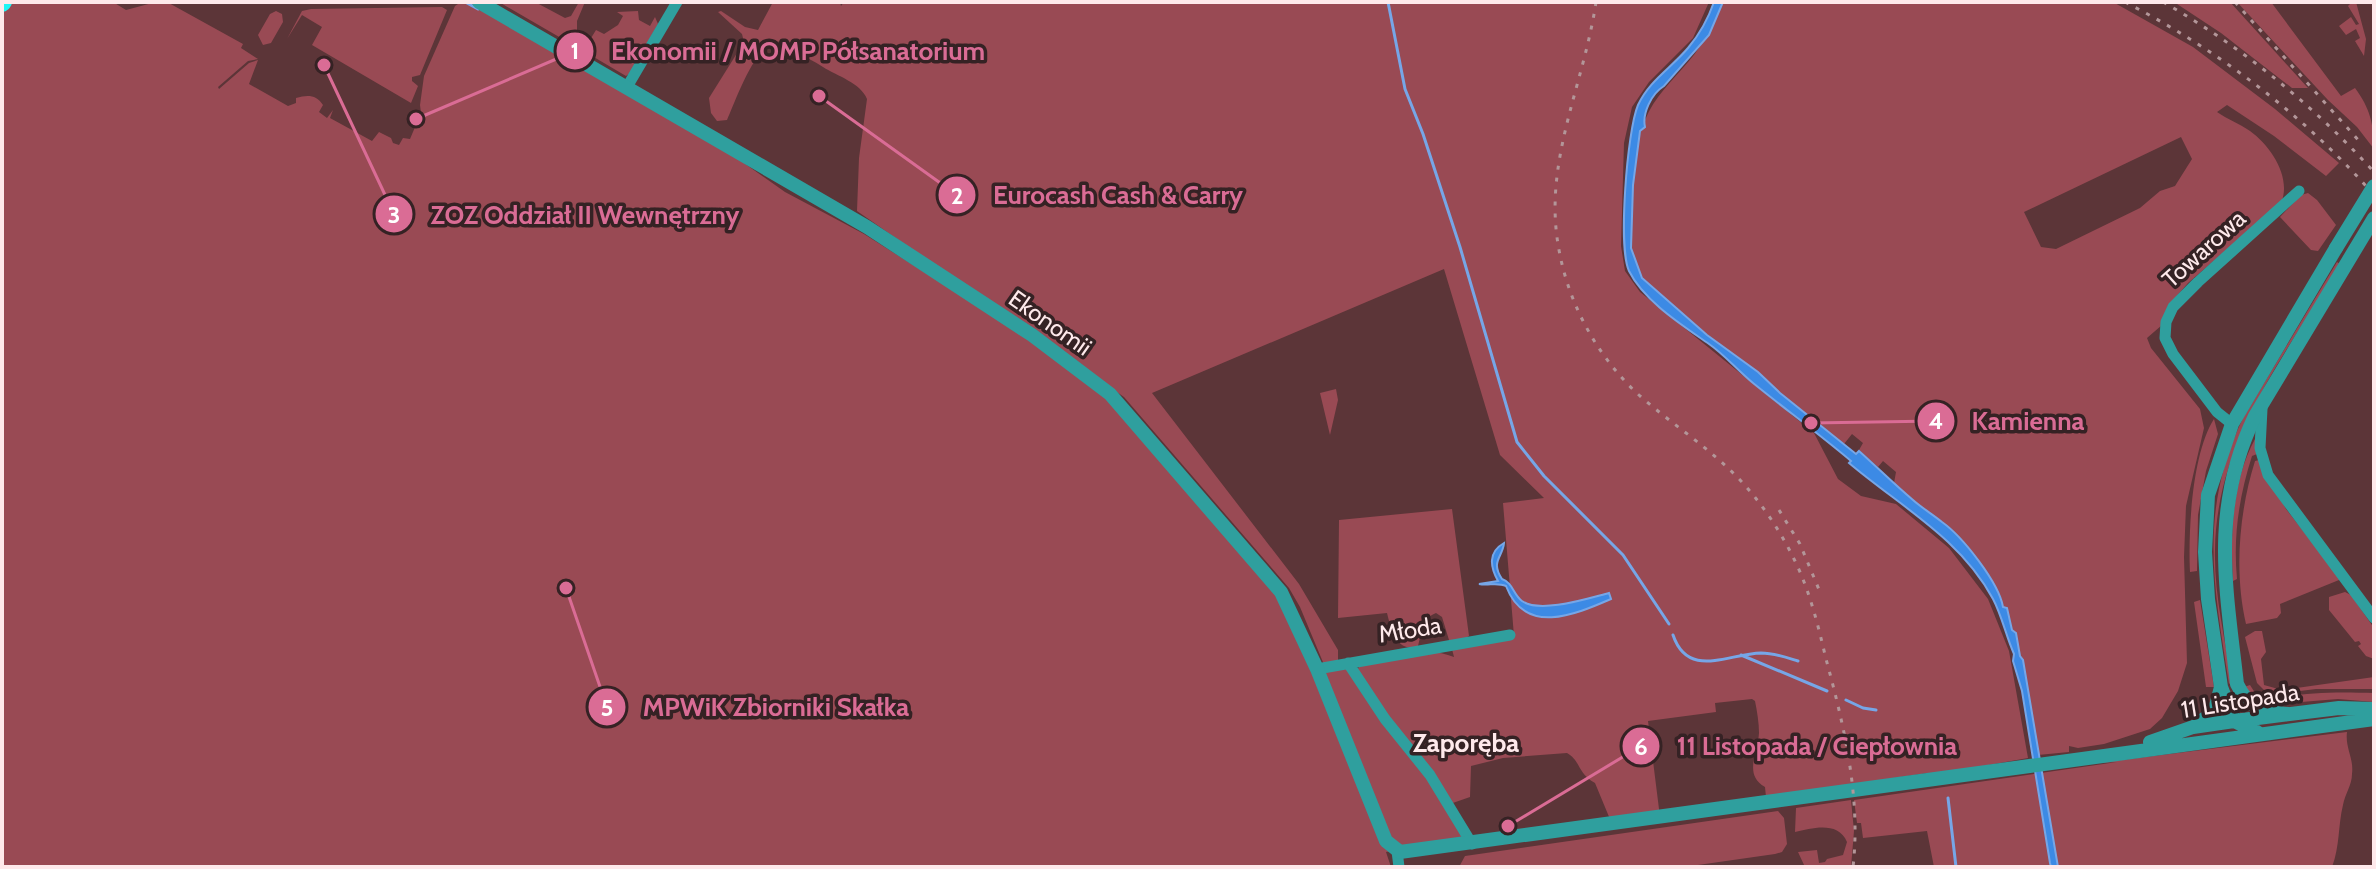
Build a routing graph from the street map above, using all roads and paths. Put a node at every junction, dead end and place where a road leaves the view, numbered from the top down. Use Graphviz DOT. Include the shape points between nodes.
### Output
graph roads {
  1 [pos="479,2"];
  2 [pos="677,2"];
  3 [pos="627,87"];
  4 [pos="2374,186"];
  5 [pos="2299,191"];
  6 [pos="2374,218"];
  7 [pos="2263,400"];
  8 [pos="2232,424"];
  9 [pos="2374,618"];
  10 [pos="1510,635"];
  11 [pos="1348,663"];
  12 [pos="1317,669"];
  13 [pos="2237,684"];
  14 [pos="2221,687"];
  15 [pos="2374,709"];
  16 [pos="2288,714"];
  17 [pos="2374,719"];
  18 [pos="2234,721"];
  19 [pos="2193,727"];
  20 [pos="2261,733"];
  21 [pos="2207,740"];
  22 [pos="2116,753"];
  23 [pos="1472,844"];
  24 [pos="1397,851"];
  25 [pos="1399,867"];
  1 -- 3 [label="street, Ekonomii"];
  2 -- 3 [label="street"];
  3 -- 12 [label="street, Ekonomii" via="867,227 1032,335 1110,394 1281,592"];
  4 -- 8 [label="street, bridge"];
  5 -- 8 [label="street, Towarowa" via="2189,290 2166,322 2165,338 2173,354"];
  6 -- 7 [label="street"];
  7 -- 9 [label="street" via="2260,440 2268,475"];
  7 -- 13 [label="street" via="2240,450 2224,525 2224,577"];
  8 -- 14 [label="street" via="2208,495 2205,523"];
  10 -- 11 [label="street, Młoda"];
  11 -- 12 [label="street, Młoda"];
  11 -- 23 [label="street" via="1430,775"];
  12 -- 24 [label="street, Ekonomii" via="1386,841"];
  13 -- 16 [label="street" via="2259,710"];
  13 -- 18 [label="street"];
  14 -- 18 [label="street"];
  14 -- 19 [label="street" via="2215,710"];
  15 -- 16 [label="street, 11 Listopada"];
  16 -- 18 [label="street, 11 Listopada"];
  17 -- 20 [label="street, 11 Listopada"];
  18 -- 19 [label="street, 11 Listopada"];
  18 -- 20 [label="street"];
  18 -- 21 [label="street"];
  19 -- 22 [label="street, 11 Listopada"];
  20 -- 21 [label="street, 11 Listopada"];
  21 -- 22 [label="street, 11 Listopada"];
  22 -- 23 [label="street, 11 Listopada"];
  23 -- 24 [label="street, 11 Listopada"];
  24 -- 25 [label="street, Ekonomii"];
}
